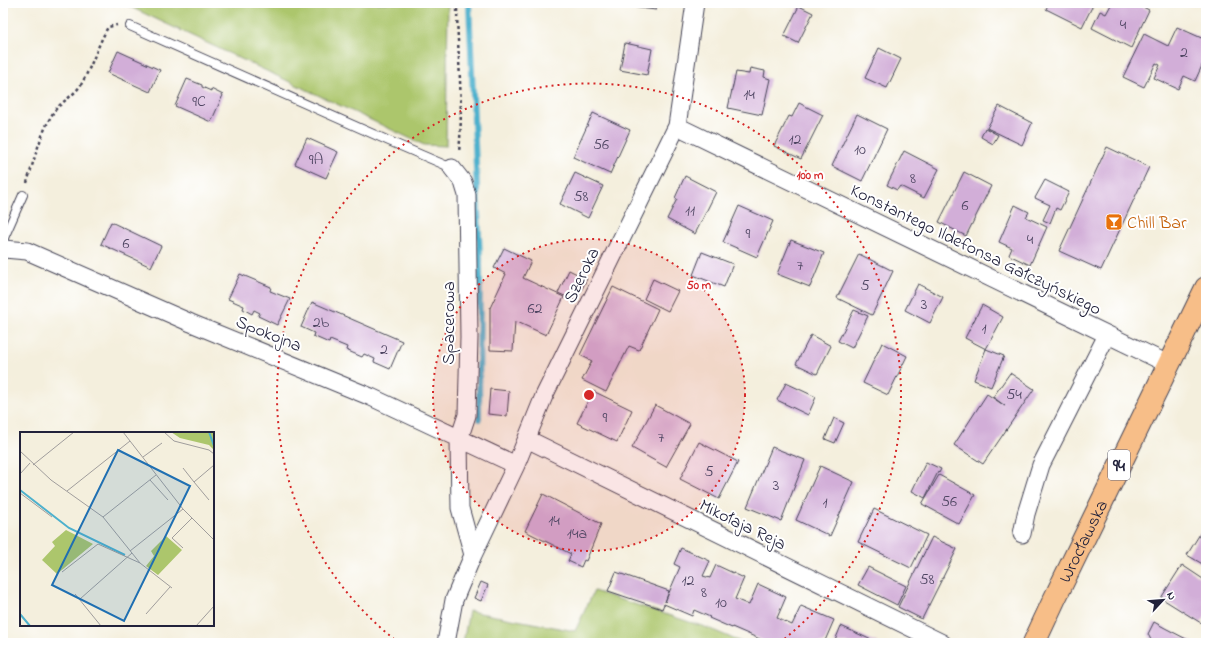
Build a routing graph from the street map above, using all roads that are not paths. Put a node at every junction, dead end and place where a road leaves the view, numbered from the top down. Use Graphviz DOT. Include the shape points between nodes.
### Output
graph roads {
  1 [pos="695,3"];
  2 [pos="130,26"];
  3 [pos="677,126"];
  4 [pos="452,168"];
  5 [pos="23,195"];
  6 [pos="4,250"];
  7 [pos="1206,288"];
  8 [pos="1107,335"];
  9 [pos="1168,364"];
  10 [pos="459,438"];
  11 [pos="527,439"];
  12 [pos="516,465"];
  13 [pos="1022,534"];
  14 [pos="473,555"];
  15 [pos="446,643"];
  16 [pos="942,643"];
  17 [pos="1034,643"];
  1 -- 3 [label="street, Szeroka"];
  2 -- 4 [label="lane"];
  3 -- 8 [label="street, Konstantego Ildefonsa Gałczyńskiego"];
  3 -- 11 [label="street, Szeroka" via="544,396"];
  4 -- 10 [label="street, Spacerowa" via="463,182 467,195 469,345 466,415"];
  5 -- 6 [label="lane" via="4,238"];
  6 -- 10 [label="street, Spokojna" via="27,251 191,323 371,397"];
  7 -- 9 [label="main road, Wrocławska / 94"];
  8 -- 9 [label="street, Konstantego Ildefonsa Gałczyńskiego"];
  8 -- 13 [label="street, Konstantego Ildefonsa Gałczyńskiego" via="1041,465"];
  9 -- 17 [label="main road, Wrocławska / 94"];
  10 -- 12 [label="street, Spokojna"];
  10 -- 14 [label="street, Spacerowa" via="460,508"];
  11 -- 12 [label="street, Szeroka"];
  11 -- 16 [label="street, Mikołaja Reja"];
  12 -- 14 [label="street, Szeroka"];
  14 -- 15 [label="street" via="454,600"];
}
